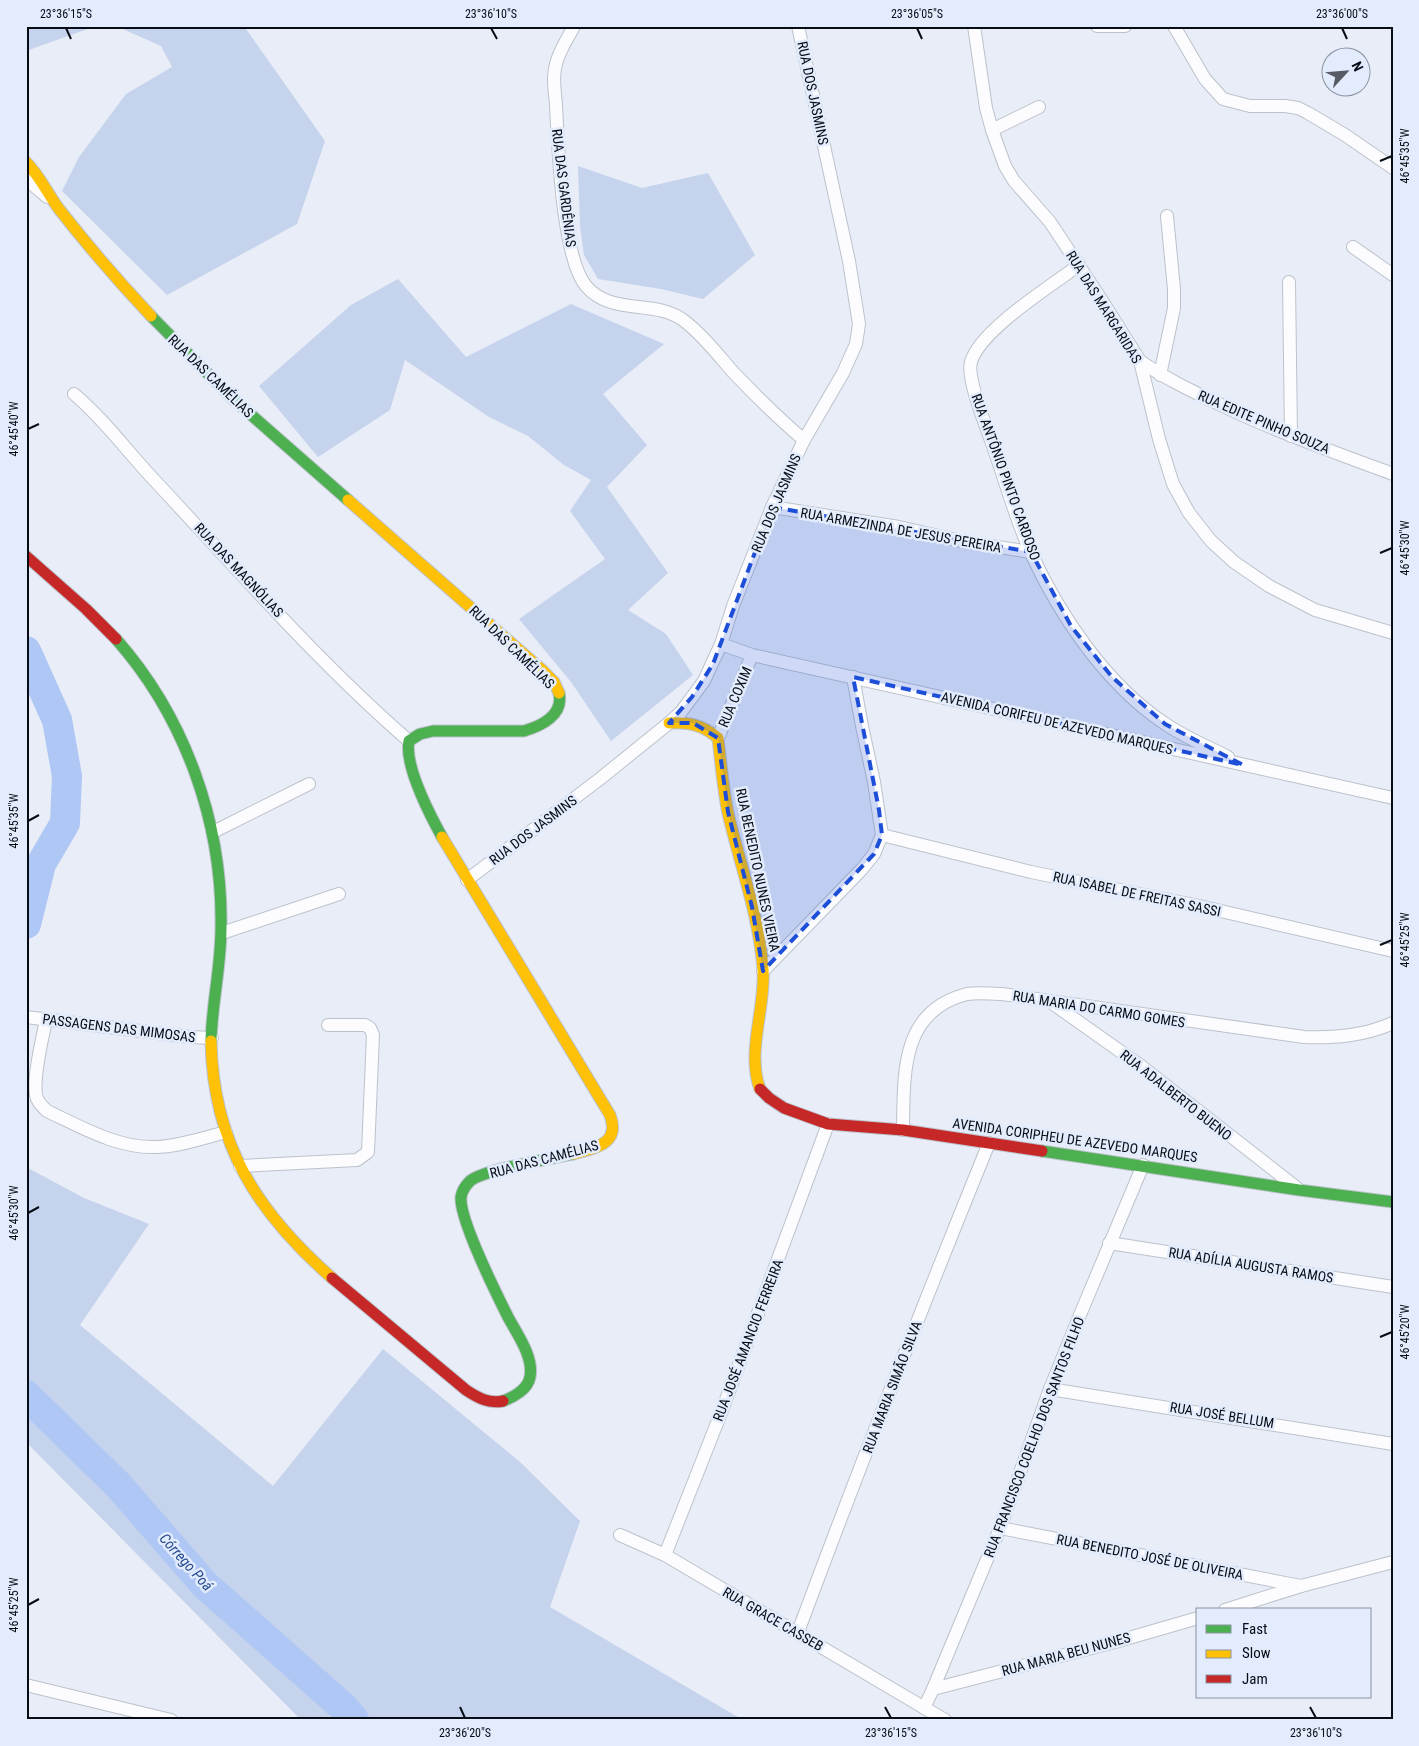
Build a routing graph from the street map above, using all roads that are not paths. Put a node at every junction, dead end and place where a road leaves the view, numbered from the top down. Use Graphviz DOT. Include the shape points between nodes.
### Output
graph roads {
  1 [pos="574,26"];
  2 [pos="798,26"];
  3 [pos="974,26"];
  4 [pos="1097,26"];
  5 [pos="1125,26"];
  6 [pos="1174,26"];
  7 [pos="1038,107"];
  8 [pos="992,130"];
  9 [pos="26,162"];
  10 [pos="1393,168"];
  11 [pos="26,179"];
  12 [pos="58,207"];
  13 [pos="1167,216"];
  14 [pos="1353,247"];
  15 [pos="1079,265"];
  16 [pos="1393,275"];
  17 [pos="1289,282"];
  18 [pos="1140,360"];
  19 [pos="1160,375"];
  20 [pos="74,394"];
  21 [pos="1291,436"];
  22 [pos="804,440"];
  23 [pos="1393,474"];
  24 [pos="772,507"];
  25 [pos="1031,552"];
  26 [pos="26,556"];
  27 [pos="1393,632"];
  28 [pos="721,644"];
  29 [pos="752,655"];
  30 [pos="854,677"];
  31 [pos="669,722"];
  32 [pos="718,738"];
  33 [pos="409,741"];
  34 [pos="1243,765"];
  35 [pos="309,784"];
  36 [pos="1393,798"];
  37 [pos="213,832"];
  38 [pos="882,834"];
  39 [pos="467,880"];
  40 [pos="339,894"];
  41 [pos="222,933"];
  42 [pos="1393,951"];
  43 [pos="763,971"];
  44 [pos="1050,1002"];
  45 [pos="26,1017"];
  46 [pos="46,1020"];
  47 [pos="1393,1023"];
  48 [pos="328,1025"];
  49 [pos="212,1038"];
  50 [pos="760,1090"];
  51 [pos="828,1124"];
  52 [pos="903,1130"];
  53 [pos="226,1132"];
  54 [pos="989,1143"];
  55 [pos="1143,1165"];
  56 [pos="240,1166"];
  57 [pos="1299,1190"];
  58 [pos="1393,1202"];
  59 [pos="1109,1243"];
  60 [pos="1393,1287"];
  61 [pos="1050,1389"];
  62 [pos="1393,1444"];
  63 [pos="1000,1528"];
  64 [pos="620,1535"];
  65 [pos="664,1555"];
  66 [pos="1393,1562"];
  67 [pos="1301,1586"];
  68 [pos="1231,1608"];
  69 [pos="1196,1619"];
  70 [pos="798,1632"];
  71 [pos="28,1684"];
  72 [pos="933,1689"];
  73 [pos="924,1708"];
  74 [pos="171,1720"];
  75 [pos="945,1720"];
  1 -- 22 [label="street, RUA DAS GARDÊNIAS" via="556,64 554,84 568,233 574,261 584,284 612,303 664,312 683,320 778,418"];
  2 -- 22 [label="street, RUA DOS JASMINS" via="849,261 859,324 850,359"];
  3 -- 8 [label="street, RUA DAS MARGARIDAS"];
  4 -- 5 [label="street"];
  6 -- 10 [label="street" via="1204,79 1223,99 1250,106 1298,108"];
  7 -- 8 [label="street"];
  8 -- 15 [label="street, RUA DAS MARGARIDAS" via="1014,182 1050,222"];
  9 -- 12 [label="street, RUA DAS CAMÉLIAS"];
  11 -- 12 [label="street, RUA DAS CAMÉLIAS"];
  12 -- 33 [label="street, RUA DAS CAMÉLIAS" via="122,285 232,398 543,672 559,691 559,706 555,713 549,721 533,729 432,731"];
  13 -- 19 [label="street" via="1174,308"];
  14 -- 16 [label="street"];
  15 -- 18 [label="street, RUA DAS MARGARIDAS"];
  15 -- 25 [label="street, RUA ANTÔNIO PINTO CARDOSO" via="1015,312 976,351 970,363 977,401"];
  17 -- 21 [label="street"];
  18 -- 19 [label="street, RUA EDITE PINHO SOUZA"];
  18 -- 27 [label="street, RUA DAS MARGARIDAS" via="1158,439 1173,484 1211,541 1269,586 1315,610"];
  19 -- 21 [label="street, RUA EDITE PINHO SOUZA"];
  20 -- 33 [label="street, RUA DAS MAGNÓLIAS" via="295,630"];
  21 -- 23 [label="street, RUA EDITE PINHO SOUZA"];
  22 -- 24 [label="street, RUA DOS JASMINS"];
  24 -- 25 [label="street, RUA ARMEZINDA DE JESUS PEREIRA"];
  24 -- 28 [label="street, RUA DOS JASMINS"];
  25 -- 34 [label="street, RUA ANTÔNIO PINTO CARDOSO" via="1071,626 1112,677 1165,724"];
  26 -- 37 [label="street, RUA DAS CAMÉLIAS" via="104,626 139,667 172,720 192,761"];
  28 -- 29 [label="street, AVENIDA CORIFEU DE AZEVEDO MARQUES"];
  28 -- 31 [label="street, RUA DOS JASMINS" via="704,681 681,712"];
  29 -- 30 [label="street, AVENIDA CORIFEU DE AZEVEDO MARQUES"];
  29 -- 32 [label="street, RUA COXIM"];
  30 -- 34 [label="street, AVENIDA CORIFEU DE AZEVEDO MARQUES"];
  30 -- 38 [label="street"];
  31 -- 32 [label="street" via="693,723"];
  31 -- 39 [label="street, RUA DOS JASMINS"];
  32 -- 43 [label="street, RUA BENEDITO NUNES VIEIRA" via="728,812 759,937"];
  33 -- 39 [label="street, RUA DAS CAMÉLIAS" via="412,770 428,808"];
  34 -- 36 [label="street, AVENIDA CORIFEU DE AZEVEDO MARQUES"];
  35 -- 37 [label="street"];
  37 -- 41 [label="street, RUA DAS CAMÉLIAS"];
  38 -- 42 [label="street, RUA ISABEL DE FREITAS SASSI" via="1031,872 1199,906"];
  38 -- 43 [label="street" via="874,854 862,869"];
  39 -- 56 [label="street, RUA DAS CAMÉLIAS" via="605,1105 613,1128 613,1135 601,1146 475,1178 463,1192 461,1200 466,1222 530,1365 530,1378 526,1385 513,1397 495,1402 486,1402 460,1386 327,1274 281,1230 257,1198"];
  40 -- 41 [label="street"];
  41 -- 49 [label="street, RUA DAS CAMÉLIAS"];
  43 -- 50 [label="street, RUA BENEDITO NUNES VIEIRA" via="755,1060"];
  44 -- 47 [label="street, RUA MARIA DO CARMO GOMES" via="1304,1037 1356,1035"];
  44 -- 52 [label="street, RUA MARIA DO CARMO GOMES" via="1002,994 969,994 936,1008 911,1041 904,1088"];
  44 -- 57 [label="street, RUA ADALBERTO BUENO" via="1141,1066"];
  45 -- 46 [label="street, PASSAGENS DAS MIMOSAS"];
  46 -- 49 [label="street, PASSAGENS DAS MIMOSAS"];
  46 -- 53 [label="street" via="36,1088 38,1100 47,1110 111,1139 136,1145 171,1146"];
  48 -- 56 [label="street" via="365,1024 373,1035 368,1152 357,1160"];
  49 -- 53 [label="street, RUA DAS CAMÉLIAS" via="215,1085"];
  50 -- 51 [label="street, AVENIDA CORIPHEU DE AZEVEDO MARQUES" via="784,1108"];
  51 -- 52 [label="street, AVENIDA CORIPHEU DE AZEVEDO MARQUES"];
  51 -- 65 [label="street, RUA JOSÉ AMANCIO FERREIRA"];
  52 -- 54 [label="street, AVENIDA CORIPHEU DE AZEVEDO MARQUES"];
  53 -- 56 [label="street, RUA DAS CAMÉLIAS"];
  54 -- 55 [label="street, AVENIDA CORIPHEU DE AZEVEDO MARQUES"];
  54 -- 70 [label="street, RUA MARIA SIMÃO SILVA"];
  55 -- 57 [label="street, AVENIDA CORIPHEU DE AZEVEDO MARQUES"];
  55 -- 59 [label="street, RUA FRANCISCO COELHO DOS SANTOS FILHO"];
  57 -- 58 [label="street, AVENIDA CORIPHEU DE AZEVEDO MARQUES"];
  59 -- 60 [label="street, RUA ADÍLIA AUGUSTA RAMOS"];
  59 -- 61 [label="street, RUA FRANCISCO COELHO DOS SANTOS FILHO"];
  61 -- 62 [label="street, RUA JOSÉ BELLUM"];
  61 -- 63 [label="street, RUA FRANCISCO COELHO DOS SANTOS FILHO"];
  63 -- 67 [label="street, RUA BENEDITO JOSÉ DE OLIVEIRA"];
  63 -- 72 [label="street, RUA FRANCISCO COELHO DOS SANTOS FILHO"];
  64 -- 65 [label="street, RUA GRACE CASSEB"];
  65 -- 70 [label="street, RUA GRACE CASSEB"];
  66 -- 67 [label="street"];
  67 -- 68 [label="street"];
  69 -- 72 [label="street, RUA MARIA BEU NUNES"];
  70 -- 73 [label="street, RUA GRACE CASSEB"];
  71 -- 74 [label="street"];
  72 -- 73 [label="street, RUA FRANCISCO COELHO DOS SANTOS FILHO"];
  73 -- 75 [label="street, RUA GRACE CASSEB"];
}
